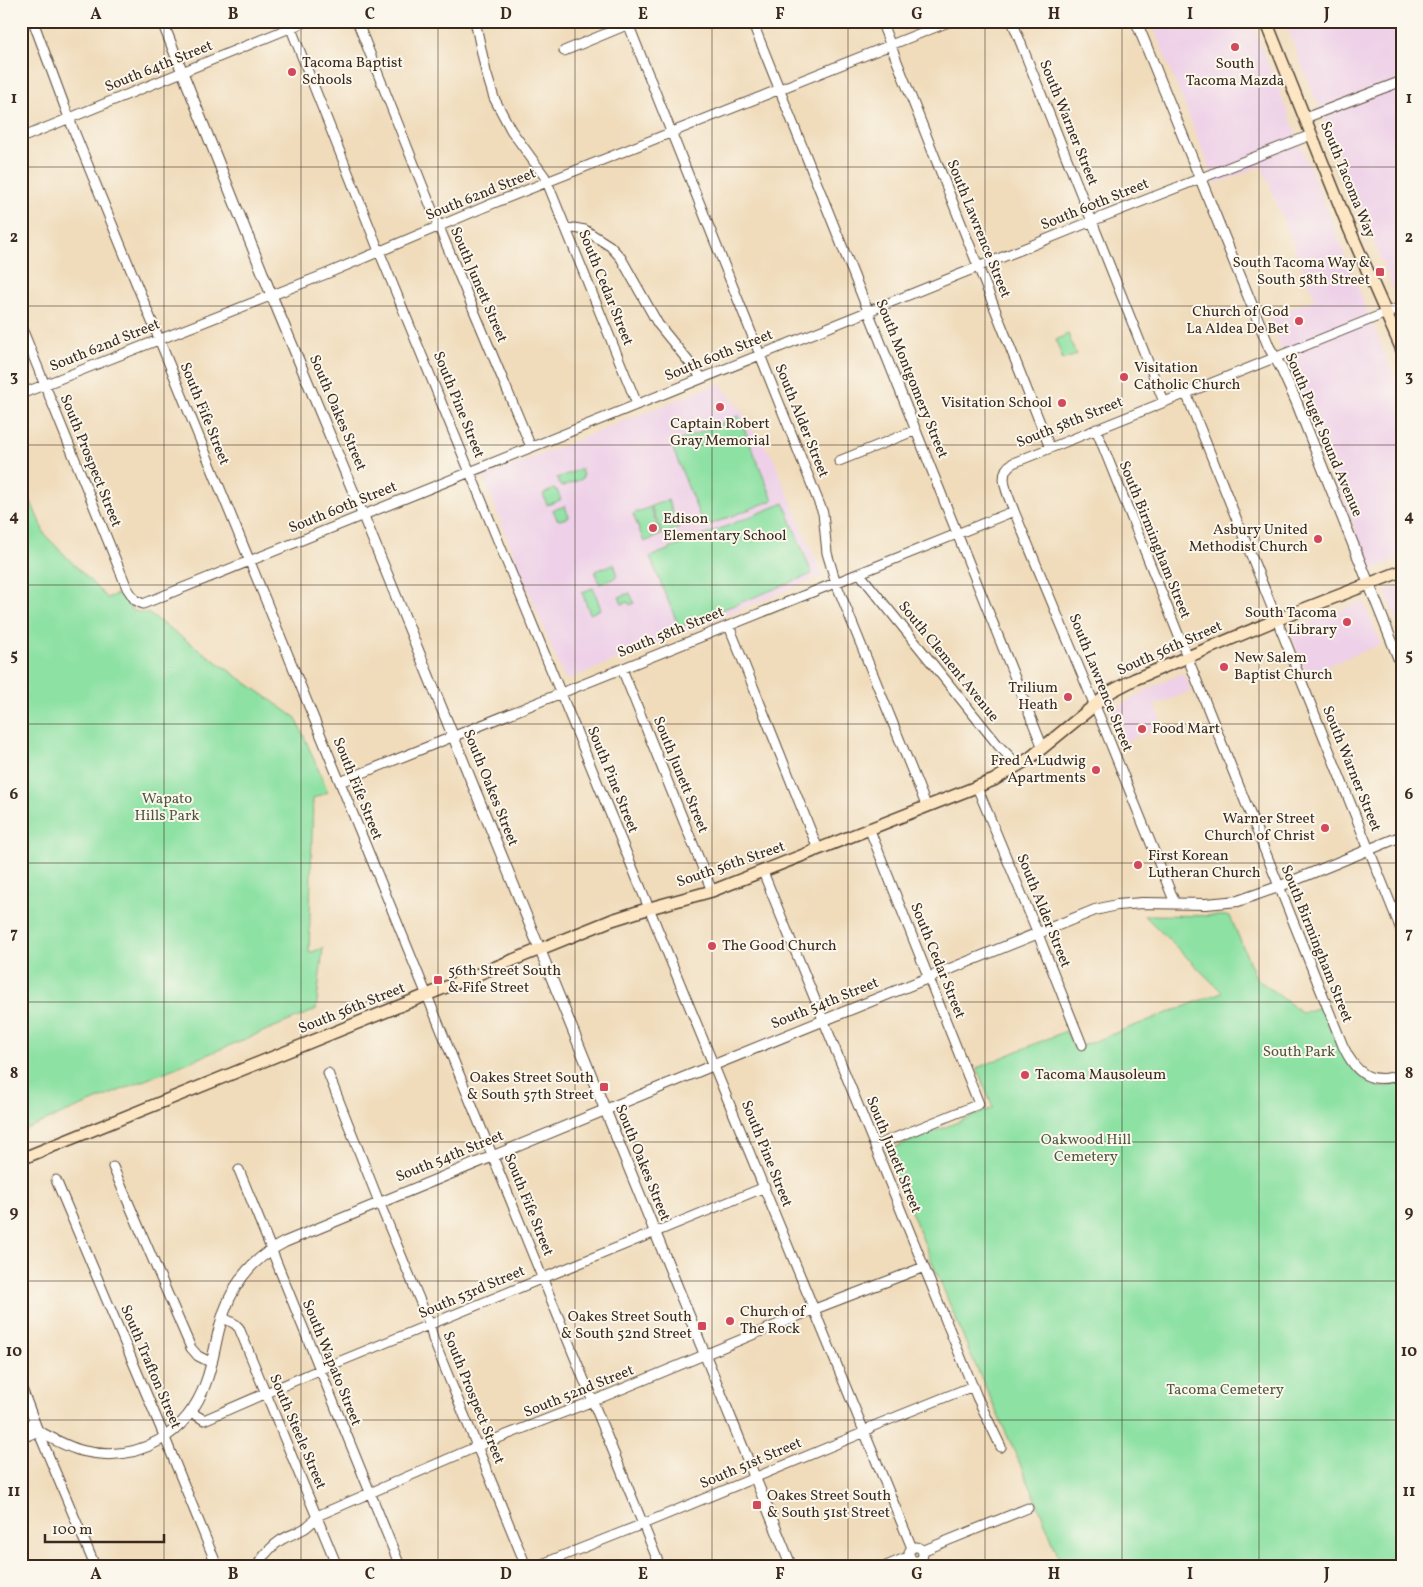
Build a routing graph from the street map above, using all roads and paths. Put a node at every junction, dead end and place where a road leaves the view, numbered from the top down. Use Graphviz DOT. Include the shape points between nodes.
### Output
graph roads {
  1 [pos="32,21"];
  2 [pos="162,21"];
  3 [pos="307,21"];
  4 [pos="357,21"];
  5 [pos="475,21"];
  6 [pos="752,21"];
  7 [pos="881,21"];
  8 [pos="951,21"];
  9 [pos="1012,21"];
  10 [pos="1136,21"];
  11 [pos="1266,21"];
  12 [pos="628,23"];
  13 [pos="289,25"];
  14 [pos="890,46"];
  15 [pos="564,51"];
  16 [pos="183,73"];
  17 [pos="1402,81"];
  18 [pos="780,90"];
  19 [pos="1305,118"];
  20 [pos="69,119"];
  21 [pos="672,133"];
  22 [pos="1311,135"];
  23 [pos="21,138"];
  24 [pos="1201,178"];
  25 [pos="548,183"];
  26 [pos="1092,221"];
  27 [pos="439,227"];
  28 [pos="567,230"];
  29 [pos="379,251"];
  30 [pos="978,267"];
  31 [pos="271,294"];
  32 [pos="1402,307"];
  33 [pos="868,311"];
  34 [pos="1386,313"];
  35 [pos="21,326"];
  36 [pos="159,339"];
  37 [pos="1402,350"];
  38 [pos="760,355"];
  39 [pos="1274,358"];
  40 [pos="702,378"];
  41 [pos="45,385"];
  42 [pos="1186,393"];
  43 [pos="21,394"];
  44 [pos="1164,402"];
  45 [pos="637,404"];
  46 [pos="1096,429"];
  47 [pos="916,430"];
  48 [pos="531,447"];
  49 [pos="1050,448"];
  50 [pos="840,461"];
  51 [pos="470,472"];
  52 [pos="1004,472"];
  53 [pos="1014,510"];
  54 [pos="363,515"];
  55 [pos="957,534"];
  56 [pos="249,560"];
  57 [pos="1402,571"];
  58 [pos="860,573"];
  59 [pos="836,582"];
  60 [pos="1369,585"];
  61 [pos="138,603"];
  62 [pos="1276,620"];
  63 [pos="729,626"];
  64 [pos="1186,657"];
  65 [pos="1402,667"];
  66 [pos="622,669"];
  67 [pos="561,693"];
  68 [pos="1095,705"];
  69 [pos="453,737"];
  70 [pos="1043,748"];
  71 [pos="1016,767"];
  72 [pos="340,782"];
  73 [pos="977,787"];
  74 [pos="926,805"];
  75 [pos="869,828"];
  76 [pos="1402,836"];
  77 [pos="818,849"];
  78 [pos="1369,850"];
  79 [pos="763,872"];
  80 [pos="1278,887"];
  81 [pos="712,891"];
  82 [pos="1175,903"];
  83 [pos="650,908"];
  84 [pos="1402,932"];
  85 [pos="1038,933"];
  86 [pos="540,950"];
  87 [pos="929,977"];
  88 [pos="427,995"];
  89 [pos="823,1020"];
  90 [pos="1082,1045"];
  91 [pos="714,1064"];
  92 [pos="328,1073"];
  93 [pos="1402,1074"];
  94 [pos="604,1110"];
  95 [pos="875,1146"];
  96 [pos="493,1156"];
  97 [pos="21,1159"];
  98 [pos="113,1167"];
  99 [pos="239,1170"];
  100 [pos="56,1180"];
  101 [pos="765,1186"];
  102 [pos="379,1202"];
  103 [pos="654,1233"];
  104 [pos="271,1249"];
  105 [pos="924,1267"];
  106 [pos="543,1278"];
  107 [pos="815,1309"];
  108 [pos="222,1317"];
  109 [pos="430,1325"];
  110 [pos="705,1355"];
  111 [pos="212,1363"];
  112 [pos="319,1370"];
  113 [pos="21,1386"];
  114 [pos="973,1386"];
  115 [pos="265,1393"];
  116 [pos="593,1401"];
  117 [pos="191,1412"];
  118 [pos="21,1420"];
  119 [pos="38,1431"];
  120 [pos="865,1432"];
  121 [pos="21,1438"];
  122 [pos="165,1438"];
  123 [pos="478,1446"];
  124 [pos="1001,1447"];
  125 [pos="755,1478"];
  126 [pos="369,1494"];
  127 [pos="1028,1508"];
  128 [pos="317,1516"];
  129 [pos="643,1524"];
  130 [pos="915,1557"];
  131 [pos="259,1564"];
  132 [pos="95,1566"];
  133 [pos="216,1566"];
  134 [pos="338,1566"];
  135 [pos="400,1566"];
  136 [pos="526,1566"];
  137 [pos="537,1566"];
  138 [pos="660,1566"];
  139 [pos="791,1566"];
  140 [pos="886,1566"];
  1 -- 20 [label="street, South Fife Street"];
  2 -- 16 [label="street, South Oakes Street"];
  3 -- 13 [label="street, South 64th Street"];
  4 -- 27 [label="street, South Junett Street"];
  5 -- 25 [label="street" via="494,98 511,130"];
  6 -- 18 [label="street, South Montgomery Street"];
  7 -- 14 [label="street, South Lawrence Street"];
  8 -- 14 [label="street, South 62nd Street"];
  9 -- 26 [label="street, South Warner Street"];
  10 -- 24 [label="street, South Puget Sound Avenue"];
  11 -- 19 [label="main road, South Tacoma Way"];
  12 -- 15 [label="street"];
  12 -- 21 [label="street, South Alder Street"];
  13 -- 16 [label="street, South 64th Street"];
  13 -- 29 [label="street, South Pine Street"];
  14 -- 18 [label="street, South 62nd Street"];
  14 -- 30 [label="street, South Lawrence Street"];
  16 -- 20 [label="street, South 64th Street"];
  16 -- 31 [label="street, South Oakes Street"];
  17 -- 19 [label="street"];
  18 -- 21 [label="street, South 62nd Street"];
  18 -- 33 [label="street, South Montgomery Street"];
  19 -- 22 [label="main road, South Tacoma Way"];
  20 -- 23 [label="street, South 64th Street"];
  20 -- 36 [label="street, South Fife Street"];
  21 -- 25 [label="street, South 62nd Street"];
  21 -- 38 [label="street, South Alder Street"];
  22 -- 24 [label="street, South 60th Street"];
  22 -- 34 [label="main road, South Tacoma Way"];
  24 -- 26 [label="street, South 60th Street"];
  24 -- 39 [label="street, South Puget Sound Avenue"];
  25 -- 27 [label="street, South 62nd Street"];
  25 -- 28 [label="street, South Cedar Street"];
  26 -- 30 [label="street, South 60th Street"];
  26 -- 44 [label="street, South Warner Street"];
  27 -- 29 [label="street, South 62nd Street"];
  27 -- 48 [label="street, South Junett Street"];
  28 -- 40 [label="street" via="585,230 610,246 625,265 658,324"];
  28 -- 45 [label="street, South Cedar Street"];
  29 -- 31 [label="street, South 62nd Street"];
  29 -- 51 [label="street, South Pine Street"];
  30 -- 33 [label="street, South 60th Street"];
  30 -- 49 [label="street, South Lawrence Street"];
  31 -- 36 [label="street, South 62nd Street"];
  31 -- 54 [label="street, South Oakes Street"];
  32 -- 34 [label="street, South 58th Street"];
  33 -- 38 [label="street, South 60th Street"];
  33 -- 47 [label="street, South Montgomery Street"];
  34 -- 37 [label="main road, South Tacoma Way"];
  34 -- 39 [label="street, South 58th Street"];
  35 -- 41 [label="street, South Prospect Street"];
  36 -- 41 [label="street, South 62nd Street"];
  36 -- 56 [label="street, South Fife Street"];
  38 -- 40 [label="street, South 60th Street"];
  38 -- 59 [label="street, South Alder Street" via="823,513 827,553"];
  39 -- 42 [label="street, South 58th Street"];
  39 -- 60 [label="street, South Puget Sound Avenue" via="1292,393"];
  40 -- 45 [label="street, South 60th Street"];
  41 -- 43 [label="street, South 62nd Street"];
  41 -- 61 [label="street, South Prospect Street" via="127,588"];
  42 -- 44 [label="street, South 58th Street"];
  42 -- 62 [label="street, South Warner Street"];
  44 -- 46 [label="street, South 58th Street"];
  45 -- 48 [label="street, South 60th Street"];
  46 -- 49 [label="street, South 58th Street"];
  46 -- 64 [label="street, South Birmingham Street"];
  47 -- 50 [label="street"];
  47 -- 55 [label="street, South Montgomery Street"];
  48 -- 51 [label="street, South 60th Street"];
  49 -- 52 [label="street, South 58th Street" via="1013,463"];
  51 -- 54 [label="street, South 60th Street"];
  51 -- 67 [label="street, South Pine Street"];
  52 -- 53 [label="street, South Lawrence Street"];
  53 -- 55 [label="street, South 58th Street"];
  53 -- 68 [label="street, South Lawrence Street"];
  54 -- 56 [label="street, South 60th Street"];
  54 -- 69 [label="street, South Oakes Street"];
  55 -- 58 [label="street, South 58th Street"];
  55 -- 70 [label="street, South Montgomery Street"];
  56 -- 61 [label="street, South 60th Street" via="149,602"];
  56 -- 72 [label="street, South Fife Street"];
  57 -- 60 [label="main road, South 56th Street"];
  58 -- 59 [label="street, South 58th Street"];
  58 -- 71 [label="street, South Clement Avenue"];
  59 -- 63 [label="street, South 58th Street"];
  59 -- 74 [label="street, South Alder Street"];
  60 -- 62 [label="main road, South 56th Street"];
  60 -- 65 [label="street, South Puget Sound Avenue"];
  62 -- 64 [label="main road, South 56th Street"];
  62 -- 78 [label="street, South Warner Street"];
  63 -- 66 [label="street, South 58th Street"];
  63 -- 77 [label="street"];
  64 -- 68 [label="main road, South 56th Street" via="1123,685"];
  64 -- 80 [label="street, South Birmingham Street"];
  66 -- 67 [label="street, South 58th Street"];
  66 -- 81 [label="street, South Junett Street"];
  67 -- 69 [label="street, South 58th Street"];
  67 -- 83 [label="street, South Pine Street"];
  68 -- 70 [label="main road, South 56th Street"];
  68 -- 82 [label="street, South Lawrence Street"];
  69 -- 72 [label="street, South 58th Street"];
  69 -- 86 [label="street, South Oakes Street"];
  70 -- 71 [label="main road, South 56th Street"];
  71 -- 73 [label="main road, South 56th Street"];
  72 -- 88 [label="street, South Fife Street"];
  73 -- 74 [label="main road, South 56th Street"];
  73 -- 85 [label="street, South Alder Street"];
  74 -- 75 [label="main road, South 56th Street"];
  75 -- 77 [label="main road, South 56th Street"];
  75 -- 87 [label="street, South Cedar Street"];
  76 -- 78 [label="street, South 54th Street"];
  77 -- 79 [label="main road, South 56th Street"];
  78 -- 80 [label="street, South 54th Street"];
  78 -- 84 [label="street, South Warner Street"];
  79 -- 81 [label="main road, South 56th Street"];
  79 -- 89 [label="street, South Junett Street"];
  80 -- 82 [label="street, South 54th Street" via="1230,903"];
  80 -- 93 [label="street, South Birmingham Street" via="1348,1058 1357,1068 1378,1080"];
  81 -- 83 [label="main road, South 56th Street"];
  82 -- 85 [label="street, South 54th Street" via="1117,904"];
  83 -- 86 [label="main road, South 56th Street"];
  83 -- 91 [label="street, South Pine Street"];
  85 -- 87 [label="street, South 54th Street"];
  85 -- 90 [label="street, South Alder Street"];
  86 -- 88 [label="main road, South 56th Street"];
  86 -- 94 [label="street, South Oakes Street"];
  87 -- 89 [label="street, South 54th Street"];
  87 -- 95 [label="street, South Cedar Street" via="979,1104"];
  88 -- 96 [label="street, South Fife Street"];
  88 -- 97 [label="main road, South 56th Street"];
  89 -- 91 [label="street, South 54th Street"];
  89 -- 95 [label="street, South Junett Street"];
  91 -- 94 [label="street, South 54th Street"];
  91 -- 101 [label="street, South Pine Street"];
  92 -- 102 [label="street, South Prospect Street"];
  94 -- 96 [label="street, South 54th Street"];
  94 -- 103 [label="street, South Oakes Street"];
  95 -- 105 [label="street, South Junett Street"];
  96 -- 102 [label="street, South 54th Street"];
  96 -- 106 [label="street, South Fife Street"];
  98 -- 111 [label="street" via="191,1348"];
  99 -- 104 [label="street, South Wapato Street"];
  100 -- 122 [label="street, South Trafton Street"];
  101 -- 103 [label="street, South 53rd Street"];
  101 -- 107 [label="street, South Pine Street"];
  102 -- 104 [label="street, South 54th Street"];
  102 -- 109 [label="street, South Prospect Street"];
  103 -- 106 [label="street, South 53rd Street"];
  103 -- 110 [label="street, South Oakes Street"];
  104 -- 108 [label="street, South 54th Street" via="241,1278"];
  104 -- 112 [label="street, South Wapato Street"];
  105 -- 107 [label="street, South 52nd Street"];
  105 -- 114 [label="street, South Junett Street"];
  106 -- 109 [label="street, South 53rd Street"];
  106 -- 116 [label="street, South Fife Street"];
  107 -- 110 [label="street, South 52nd Street"];
  107 -- 120 [label="street, South Pine Street"];
  108 -- 111 [label="street, South 54th Street"];
  108 -- 115 [label="street, South Steele Street" via="239,1328"];
  109 -- 112 [label="street, South 53rd Street"];
  109 -- 123 [label="street, South Prospect Street"];
  110 -- 116 [label="street, South 52nd Street"];
  110 -- 125 [label="street, South Oakes Street"];
  111 -- 117 [label="street, South 54th Street" via="202,1394"];
  112 -- 115 [label="street, South 53rd Street"];
  112 -- 126 [label="street, South Wapato Street"];
  113 -- 119 [label="street"];
  114 -- 120 [label="street, South 51st Street"];
  114 -- 124 [label="street, South Junett Street"];
  115 -- 117 [label="street, South 53rd Street" via="204,1420"];
  115 -- 128 [label="street, South Steele Street"];
  116 -- 123 [label="street, South 52nd Street"];
  116 -- 129 [label="street, South Fife Street"];
  117 -- 122 [label="street, South 54th Street"];
  118 -- 119 [label="street"];
  119 -- 121 [label="street"];
  119 -- 122 [label="street, South 54th Street" via="81,1450 110,1455 140,1450"];
  119 -- 132 [label="street"];
  120 -- 125 [label="street, South 51st Street"];
  120 -- 130 [label="street, South Pine Street"];
  122 -- 133 [label="street, South Trafton Street"];
  123 -- 126 [label="street, South 52nd Street"];
  123 -- 136 [label="street, South Prospect Street"];
  125 -- 129 [label="street, South 51st Street"];
  125 -- 139 [label="street, South Oakes Street"];
  126 -- 128 [label="street, South 52nd Street"];
  126 -- 135 [label="street, South Wapato Street"];
  127 -- 130 [label="street" via="922,1551 922,1556"];
  128 -- 131 [label="street, South 52nd Street" via="303,1531 282,1540"];
  128 -- 134 [label="street, South Steele Street"];
  129 -- 137 [label="street, South 51st Street"];
  129 -- 138 [label="street, South Fife Street"];
  130 -- 140 [label="street"];
}
